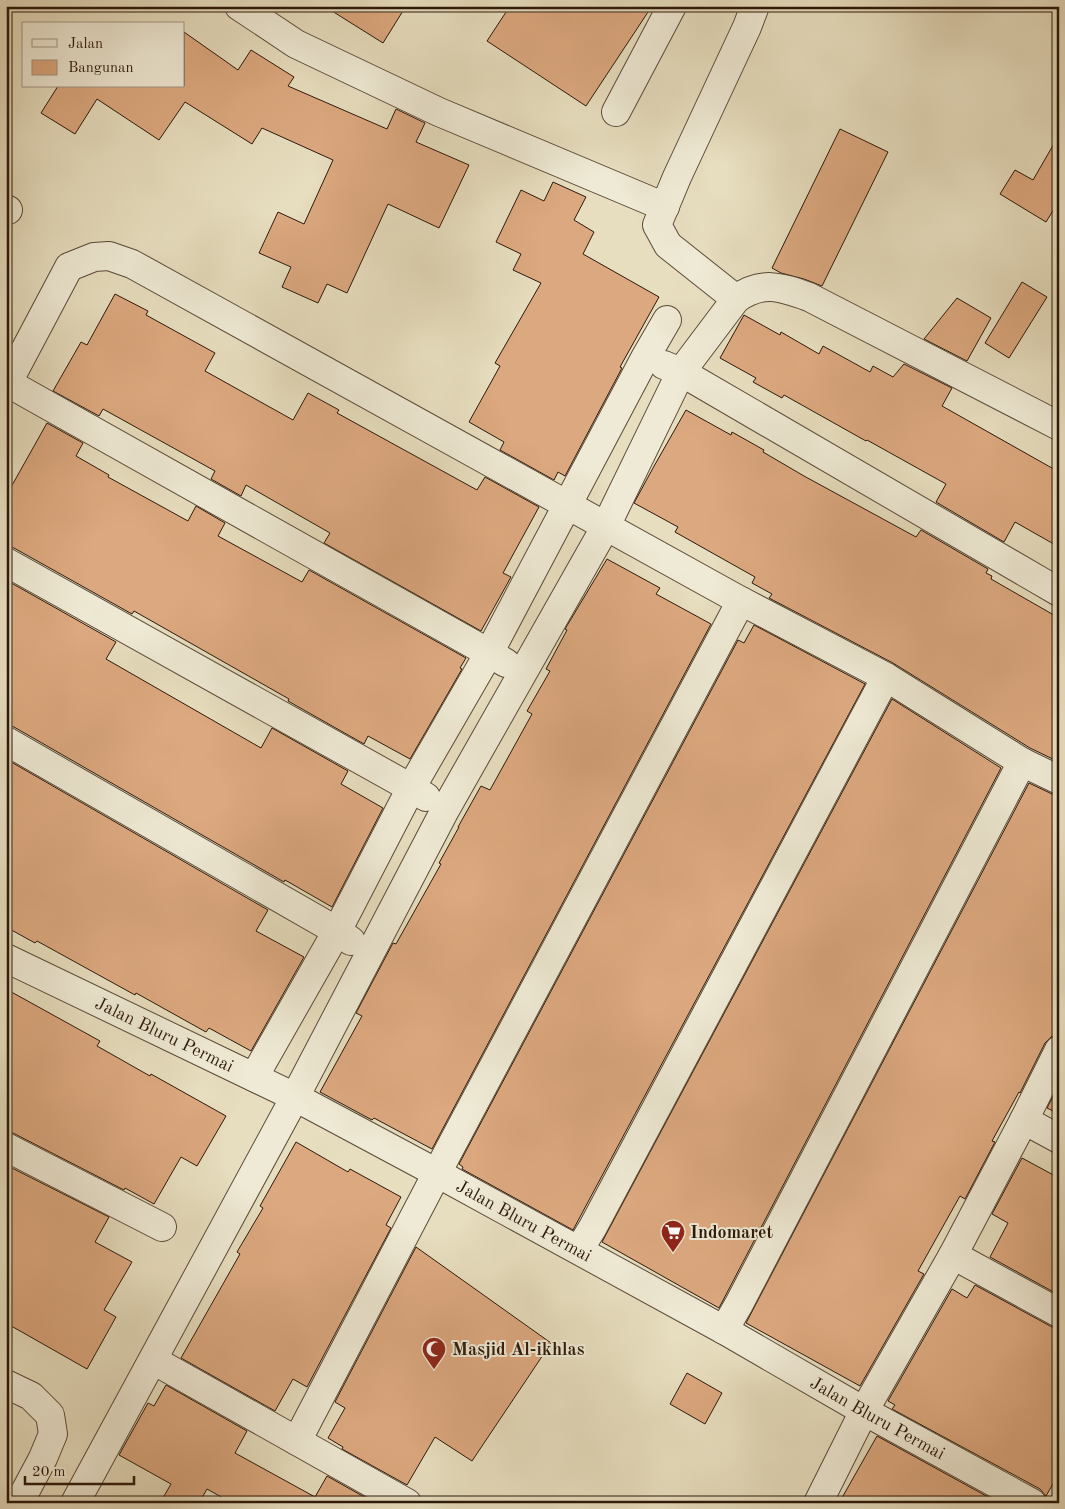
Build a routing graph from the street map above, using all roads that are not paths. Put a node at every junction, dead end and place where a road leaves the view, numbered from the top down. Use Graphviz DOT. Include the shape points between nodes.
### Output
graph roads {
  1 [pos="239,6"];
  2 [pos="672,6"];
  3 [pos="755,6"];
  4 [pos="616,112"];
  5 [pos="665,207"];
  6 [pos="736,299"];
  7 [pos="667,320"];
  8 [pos="645,358"];
  9 [pos="682,372"];
  10 [pos="7,385"];
  11 [pos="1059,426"];
  12 [pos="567,505"];
  13 [pos="606,526"];
  14 [pos="6,562"];
  15 [pos="1059,592"];
  16 [pos="741,601"];
  17 [pos="489,653"];
  18 [pos="523,675"];
  19 [pos="886,677"];
  20 [pos="6,741"];
  21 [pos="1022,762"];
  22 [pos="1059,780"];
  23 [pos="411,788"];
  24 [pos="445,810"];
  25 [pos="337,931"];
  26 [pos="369,954"];
  27 [pos="6,958"];
  28 [pos="1059,1050"];
  29 [pos="254,1077"];
  30 [pos="295,1097"];
  31 [pos="1024,1120"];
  32 [pos="1059,1139"];
  33 [pos="6,1146"];
  34 [pos="437,1173"];
  35 [pos="162,1227"];
  36 [pos="578,1250"];
  37 [pos="952,1255"];
  38 [pos="1059,1313"];
  39 [pos="724,1330"];
  40 [pos="153,1360"];
  41 [pos="6,1384"];
  42 [pos="864,1411"];
  43 [pos="297,1441"];
  44 [pos="19,1503"];
  45 [pos="75,1503"];
  46 [pos="407,1503"];
  47 [pos="818,1503"];
  48 [pos="1032,1503"];
  1 -- 5 [label="street" via="296,44 439,112"];
  2 -- 4 [label="street"];
  3 -- 5 [label="street"];
  5 -- 6 [label="street" via="657,226 668,245"];
  6 -- 9 [label="street"];
  6 -- 11 [label="street" via="747,291 766,287 784,288 809,297"];
  7 -- 8 [label="street"];
  8 -- 9 [label="street"];
  8 -- 12 [label="street"];
  9 -- 13 [label="street"];
  9 -- 15 [label="street"];
  10 -- 12 [label="street" via="70,267 94,257 109,256 132,264"];
  10 -- 17 [label="street"];
  12 -- 13 [label="street"];
  12 -- 17 [label="street"];
  13 -- 16 [label="street"];
  13 -- 18 [label="street"];
  14 -- 23 [label="street"];
  16 -- 19 [label="street"];
  16 -- 34 [label="street"];
  17 -- 18 [label="street"];
  17 -- 23 [label="street"];
  18 -- 24 [label="street"];
  19 -- 21 [label="street"];
  19 -- 36 [label="street"];
  20 -- 25 [label="street"];
  21 -- 22 [label="street"];
  21 -- 39 [label="street"];
  23 -- 24 [label="street"];
  23 -- 25 [label="street"];
  24 -- 26 [label="street"];
  25 -- 26 [label="street"];
  25 -- 29 [label="street"];
  26 -- 30 [label="street"];
  27 -- 29 [label="street, Jalan Bluru Permai"];
  28 -- 31 [label="street"];
  29 -- 30 [label="street, Jalan Bluru Permai"];
  30 -- 34 [label="street, Jalan Bluru Permai"];
  30 -- 40 [label="street"];
  31 -- 32 [label="street"];
  31 -- 37 [label="street"];
  33 -- 35 [label="street"];
  34 -- 36 [label="street, Jalan Bluru Permai"];
  34 -- 43 [label="street"];
  36 -- 39 [label="street, Jalan Bluru Permai"];
  37 -- 38 [label="street"];
  37 -- 42 [label="street"];
  39 -- 42 [label="street, Jalan Bluru Permai"];
  40 -- 43 [label="street"];
  40 -- 45 [label="street"];
  41 -- 44 [label="street" via="31,1396 50,1415 53,1434"];
  42 -- 47 [label="street"];
  42 -- 48 [label="street, Jalan Bluru Permai"];
  43 -- 46 [label="street"];
}
